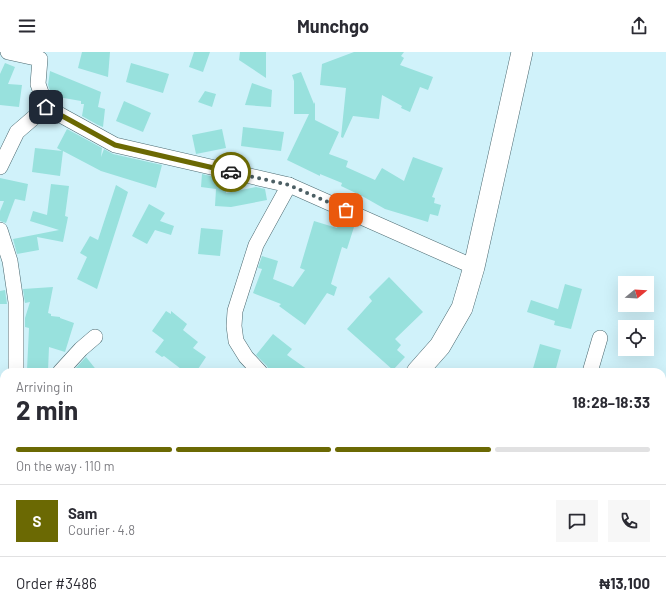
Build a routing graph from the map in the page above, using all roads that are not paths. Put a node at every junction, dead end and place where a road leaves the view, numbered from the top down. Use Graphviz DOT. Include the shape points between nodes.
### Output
graph roads {
  1 [pos="8,52"];
  2 [pos="522,52"];
  3 [pos="41,55"];
  4 [pos="46,107"];
  5 [pos="0,167"];
  6 [pos="289,185"];
  7 [pos="0,230"];
  8 [pos="474,267"];
  9 [pos="95,338"];
  10 [pos="600,338"];
  11 [pos="16,368"];
  12 [pos="64,368"];
  13 [pos="256,368"];
  14 [pos="421,368"];
  15 [pos="591,368"];
  1 -- 3 [label="street"];
  2 -- 8 [label="street"];
  3 -- 4 [label="street" via="38,84"];
  4 -- 5 [label="street" via="16,132"];
  4 -- 6 [label="street" via="115,145"];
  6 -- 8 [label="street"];
  6 -- 13 [label="street" via="256,245 235,311 236,341"];
  7 -- 11 [label="street" via="10,261 16,302"];
  8 -- 14 [label="street" via="462,308 440,346"];
  9 -- 12 [label="street"];
  10 -- 15 [label="street"];
}
